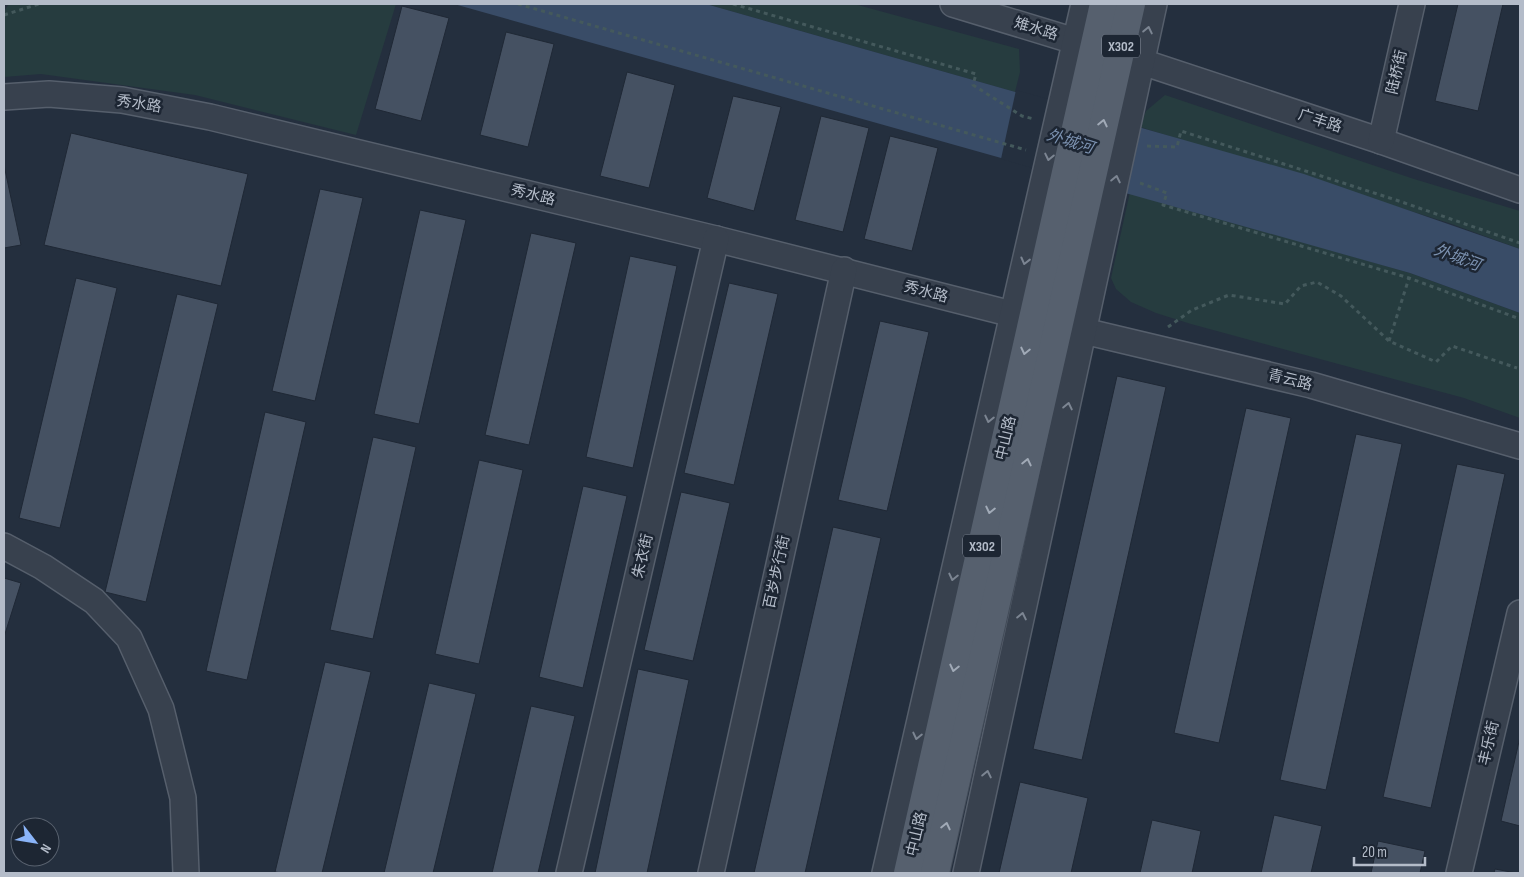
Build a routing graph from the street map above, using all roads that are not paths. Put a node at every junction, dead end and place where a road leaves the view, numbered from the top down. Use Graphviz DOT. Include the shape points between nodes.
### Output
graph roads {
  1 [pos="953,4"];
  2 [pos="1084,4"];
  3 [pos="1104,4"];
  4 [pos="1131,4"];
  5 [pos="1154,4"];
  6 [pos="1412,4"];
  7 [pos="1108,51"];
  8 [pos="1100,84"];
  9 [pos="4,97"];
  10 [pos="1381,141"];
  11 [pos="1520,190"];
  12 [pos="1070,220"];
  13 [pos="716,239"];
  14 [pos="844,270"];
  15 [pos="1034,319"];
  16 [pos="1084,331"];
  17 [pos="1520,446"];
  18 [pos="4,546"];
  19 [pos="1520,613"];
  20 [pos="186,873"];
  21 [pos="569,873"];
  22 [pos="711,873"];
  23 [pos="886,873"];
  24 [pos="908,873"];
  25 [pos="935,873"];
  26 [pos="966,873"];
  27 [pos="1458,873"];
  1 -- 7 [label="street, 雉水路"];
  2 -- 7 [label="street"];
  3 -- 7 [label="main road, 中山路 / X302"];
  4 -- 7 [label="main road, 中山路 / X302"];
  7 -- 5 [label="street, one-way"];
  6 -- 10 [label="street, 陆桥街"];
  7 -- 8 [label="main road, 中山路 / X302"];
  7 -- 8 [label="street"];
  7 -- 10 [label="street, 广丰路"];
  8 -- 12 [label="main road, 中山路 / X302"];
  8 -- 12 [label="street, one-way"];
  9 -- 13 [label="street, 秀水路" via="49,94 122,100 210,117"];
  10 -- 11 [label="street, 广丰路"];
  12 -- 15 [label="main road, 中山路 / X302"];
  12 -- 15 [label="street, one-way"];
  12 -- 16 [label="street"];
  13 -- 14 [label="street, 秀水路"];
  13 -- 21 [label="street, 朱衣街"];
  14 -- 15 [label="street, 秀水路"];
  14 -- 22 [label="street, 百岁步行街"];
  15 -- 16 [label="street, 青云路"];
  15 -- 23 [label="street, one-way"];
  15 -- 24 [label="main road, 中山路 / X302, one-way"];
  25 -- 15 [label="main road, 中山路 / X302, one-way"];
  16 -- 17 [label="street, 青云路" via="1311,385"];
  26 -- 16 [label="street, one-way"];
  18 -- 20 [label="street" via="94,601 129,638 161,709 183,798"];
  19 -- 27 [label="street, 丰乐街"];
}
